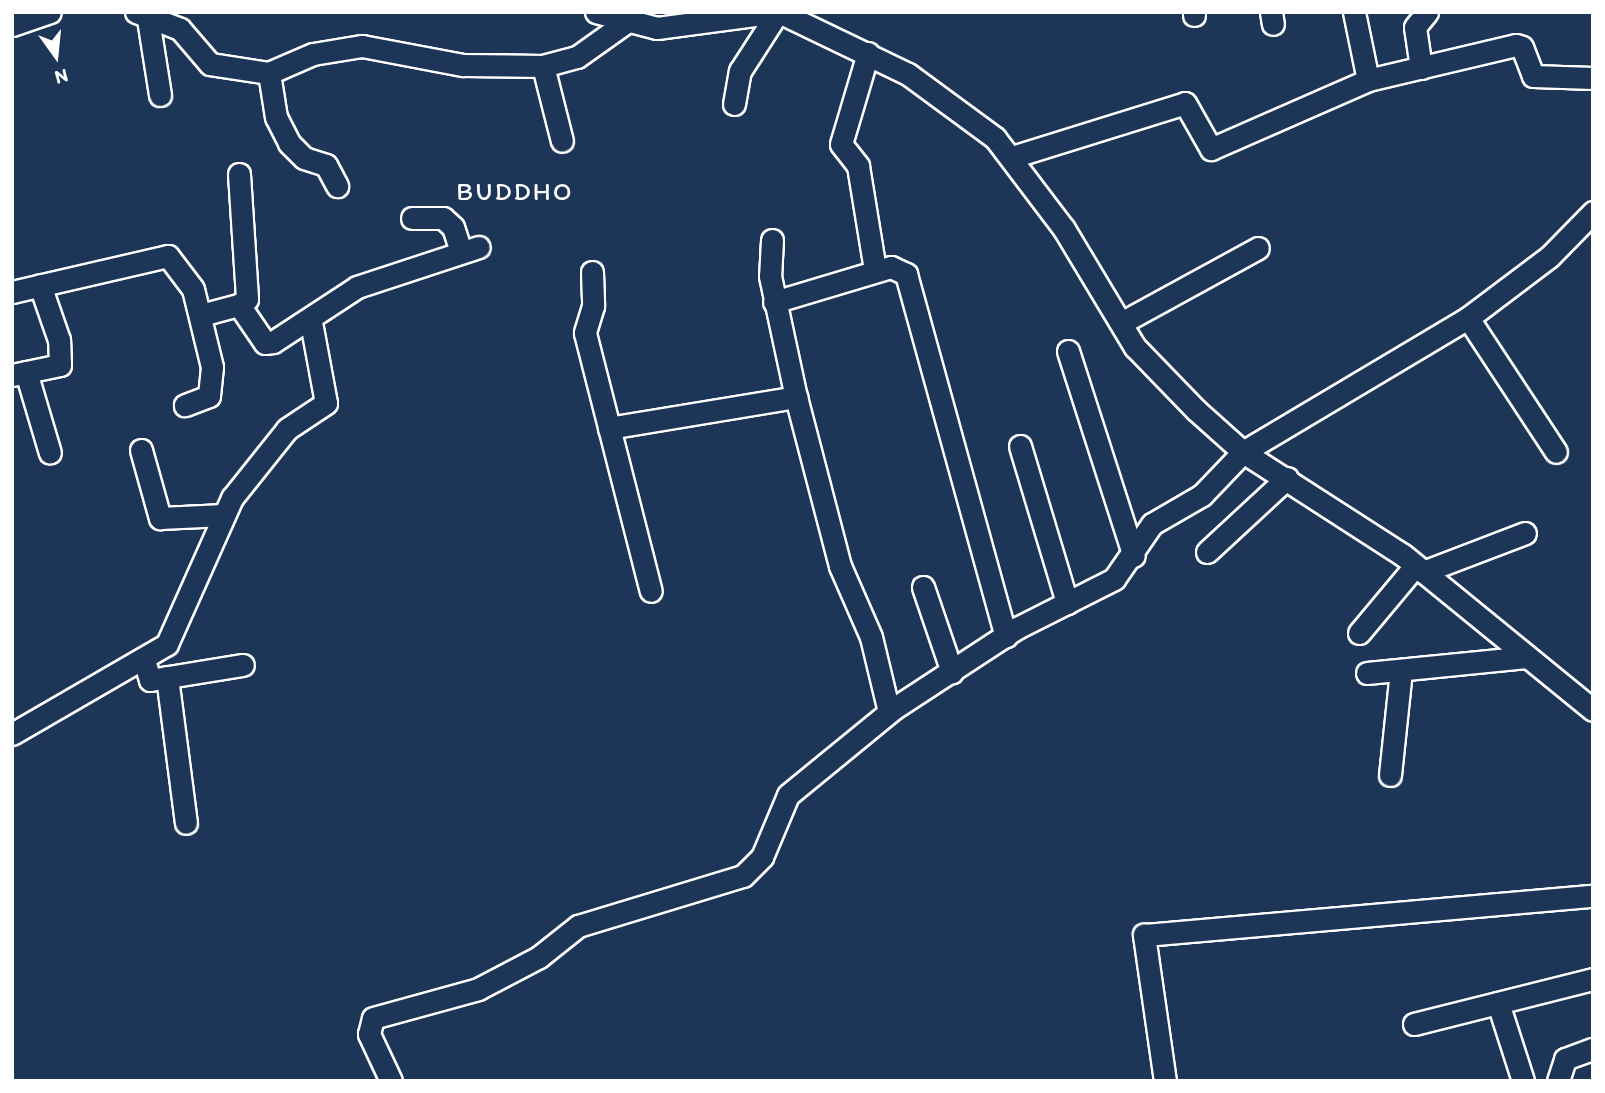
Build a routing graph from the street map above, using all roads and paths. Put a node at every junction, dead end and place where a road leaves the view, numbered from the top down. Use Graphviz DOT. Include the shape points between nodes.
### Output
graph roads {
  1 [pos="50,12"];
  2 [pos="778,12"];
  3 [pos="1354,12"];
  4 [pos="1427,12"];
  5 [pos="602,13"];
  6 [pos="142,15"];
  7 [pos="629,20"];
  8 [pos="686,20"];
  9 [pos="12,25"];
  10 [pos="868,52"];
  11 [pos="543,66"];
  12 [pos="1421,68"];
  13 [pos="269,72"];
  14 [pos="1593,78"];
  15 [pos="1368,80"];
  16 [pos="160,95"];
  17 [pos="734,104"];
  18 [pos="562,141"];
  19 [pos="1012,156"];
  20 [pos="239,174"];
  21 [pos="337,186"];
  22 [pos="1593,212"];
  23 [pos="412,218"];
  24 [pos="772,240"];
  25 [pos="1258,248"];
  26 [pos="875,270"];
  27 [pos="592,272"];
  28 [pos="40,285"];
  29 [pos="12,292"];
  30 [pos="774,302"];
  31 [pos="239,305"];
  32 [pos="201,315"];
  33 [pos="1468,318"];
  34 [pos="311,322"];
  35 [pos="1121,323"];
  36 [pos="1068,351"];
  37 [pos="19,374"];
  38 [pos="796,397"];
  39 [pos="185,405"];
  40 [pos="609,428"];
  41 [pos="1020,446"];
  42 [pos="141,450"];
  43 [pos="1242,452"];
  44 [pos="1556,452"];
  45 [pos="50,453"];
  46 [pos="1287,478"];
  47 [pos="224,515"];
  48 [pos="1525,533"];
  49 [pos="1207,552"];
  50 [pos="1134,556"];
  51 [pos="1419,569"];
  52 [pos="923,587"];
  53 [pos="651,591"];
  54 [pos="1067,603"];
  55 [pos="1359,633"];
  56 [pos="1006,636"];
  57 [pos="1526,657"];
  58 [pos="144,660"];
  59 [pos="243,665"];
  60 [pos="1401,671"];
  61 [pos="952,672"];
  62 [pos="1367,673"];
  63 [pos="167,677"];
  64 [pos="1593,710"];
  65 [pos="888,712"];
  66 [pos="12,734"];
  67 [pos="1390,775"];
  68 [pos="186,823"];
  69 [pos="1593,896"];
  70 [pos="1593,979"];
  71 [pos="1498,1003"];
  72 [pos="1414,1024"];
  73 [pos="1593,1049"];
  74 [pos="391,1081"];
  75 [pos="1165,1081"];
  76 [pos="1523,1081"];
  77 [pos="1558,1081"];
  1 -- 9 [label="street"];
  2 -- 8 [label="street"];
  2 -- 10 [label="street"];
  2 -- 17 [label="street" via="740,71"];
  3 -- 15 [label="street"];
  4 -- 12 [label="street" via="1415,27"];
  5 -- 7 [label="street"];
  6 -- 13 [label="street" via="180,29 210,64"];
  6 -- 16 [label="street"];
  7 -- 8 [label="street"];
  7 -- 11 [label="street" via="577,57"];
  10 -- 19 [label="street" via="956,106"];
  10 -- 26 [label="street" via="841,144 858,166"];
  11 -- 13 [label="street" via="463,65 362,46 313,54"];
  11 -- 18 [label="street"];
  12 -- 14 [label="street" via="1516,46 1522,47 1533,76"];
  12 -- 15 [label="street"];
  13 -- 21 [label="street" via="276,117 289,143 304,158 327,165"];
  15 -- 19 [label="street" via="1211,149 1185,103"];
  19 -- 35 [label="street"];
  20 -- 31 [label="street" via="247,293"];
  22 -- 33 [label="street" via="1549,257"];
  23 -- 34 [label="street" via="443,218 470,250 357,287"];
  24 -- 30 [label="street"];
  25 -- 35 [label="street"];
  26 -- 30 [label="street"];
  26 -- 56 [label="street" via="891,267 906,274"];
  27 -- 40 [label="street" via="593,306 585,333"];
  28 -- 29 [label="street"];
  28 -- 32 [label="street" via="161,254 189,282"];
  28 -- 37 [label="street" via="62,359 60,365"];
  30 -- 38 [label="street"];
  31 -- 32 [label="street"];
  31 -- 34 [label="street" via="265,343"];
  32 -- 39 [label="street" via="212,367 209,396"];
  33 -- 43 [label="street"];
  33 -- 44 [label="street"];
  34 -- 47 [label="street" via="326,403 287,429"];
  35 -- 43 [label="street" via="1135,347"];
  36 -- 50 [label="street"];
  37 -- 45 [label="street"];
  38 -- 40 [label="street"];
  38 -- 65 [label="street" via="839,566 871,637"];
  40 -- 53 [label="street"];
  41 -- 54 [label="street"];
  42 -- 47 [label="street" via="160,518"];
  43 -- 46 [label="street"];
  43 -- 50 [label="street" via="1202,495 1152,524"];
  46 -- 49 [label="street"];
  46 -- 51 [label="street"];
  47 -- 58 [label="street" via="167,644"];
  48 -- 51 [label="street"];
  50 -- 54 [label="street" via="1114,579"];
  51 -- 55 [label="street"];
  51 -- 57 [label="street"];
  52 -- 61 [label="street"];
  54 -- 56 [label="street"];
  56 -- 61 [label="street"];
  57 -- 60 [label="street"];
  57 -- 64 [label="street"];
  58 -- 63 [label="street" via="150,680"];
  58 -- 66 [label="street"];
  59 -- 63 [label="street"];
  60 -- 62 [label="street"];
  60 -- 67 [label="street"];
  61 -- 65 [label="street"];
  63 -- 68 [label="street"];
  65 -- 74 [label="street" via="788,795 762,857 743,876 578,926 540,957 478,989 373,1018 369,1034"];
  69 -- 75 [label="street" via="1144,935"];
  70 -- 71 [label="street"];
  71 -- 72 [label="street"];
  71 -- 76 [label="street"];
  73 -- 77 [label="street" via="1565,1059"];
}
